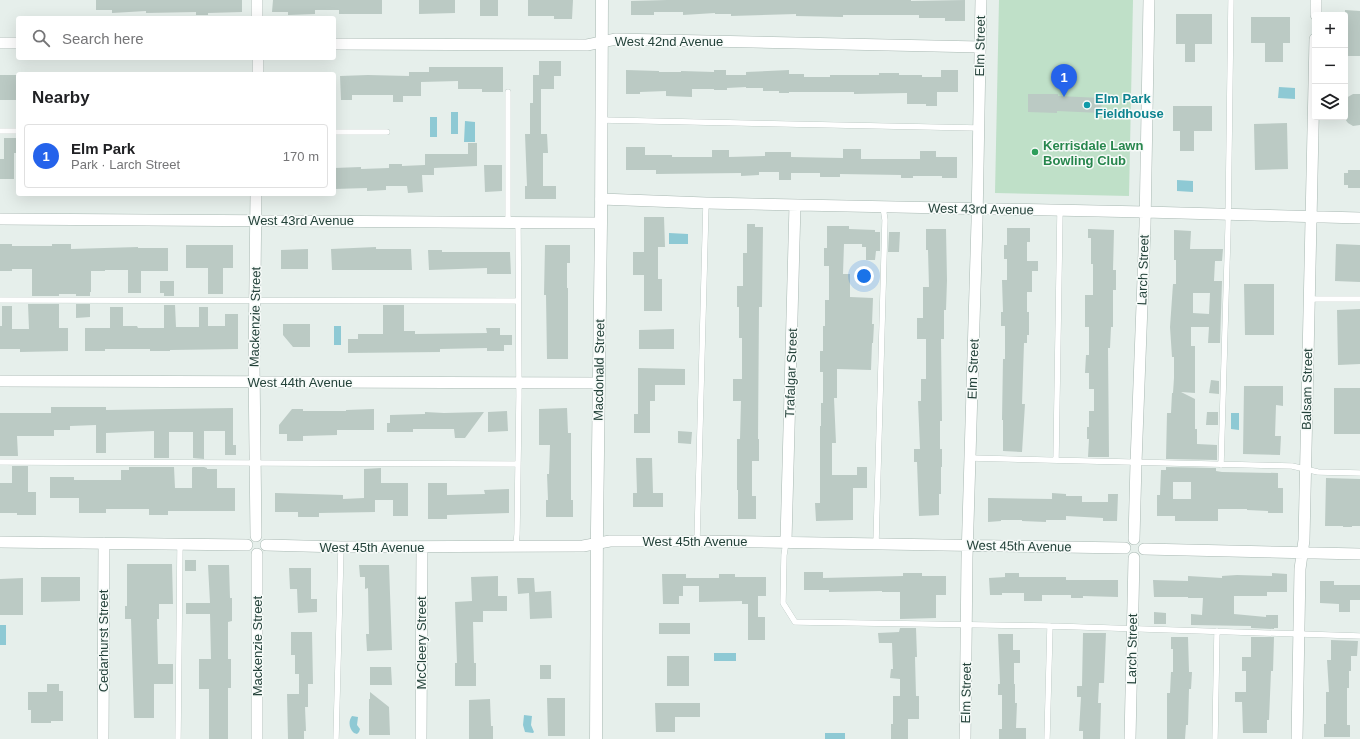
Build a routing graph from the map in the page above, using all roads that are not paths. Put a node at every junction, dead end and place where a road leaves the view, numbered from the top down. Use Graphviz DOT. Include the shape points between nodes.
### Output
graph roads {
  1 [pos="257,0"];
  2 [pos="602,0"];
  3 [pos="981,0"];
  4 [pos="1150,0"];
  5 [pos="1231,0"];
  6 [pos="1316,0"];
  7 [pos="1316,12"];
  8 [pos="257,16"];
  9 [pos="601,42"];
  10 [pos="0,43"];
  11 [pos="16,43"];
  12 [pos="336,44"];
  13 [pos="980,47"];
  14 [pos="1315,48"];
  15 [pos="258,60"];
  16 [pos="258,72"];
  17 [pos="508,92"];
  18 [pos="601,120"];
  19 [pos="978,128"];
  20 [pos="0,131"];
  21 [pos="16,131"];
  22 [pos="336,132"];
  23 [pos="386,132"];
  24 [pos="256,196"];
  25 [pos="601,198"];
  26 [pos="706,203"];
  27 [pos="795,205"];
  28 [pos="883,207"];
  29 [pos="978,209"];
  30 [pos="1060,211"];
  31 [pos="1145,212"];
  32 [pos="1228,215"];
  33 [pos="1311,217"];
  34 [pos="1360,218"];
  35 [pos="0,219"];
  36 [pos="256,220"];
  37 [pos="513,222"];
  38 [pos="601,223"];
  39 [pos="1310,299"];
  40 [pos="1360,299"];
  41 [pos="0,300"];
  42 [pos="255,300"];
  43 [pos="518,301"];
  44 [pos="0,381"];
  45 [pos="254,382"];
  46 [pos="519,382"];
  47 [pos="599,383"];
  48 [pos="970,458"];
  49 [pos="1056,460"];
  50 [pos="0,462"];
  51 [pos="255,462"];
  52 [pos="1136,463"];
  53 [pos="517,464"];
  54 [pos="1220,465"];
  55 [pos="1306,469"];
  56 [pos="1360,472"];
  57 [pos="256,536"];
  58 [pos="1134,539"];
  59 [pos="697,541"];
  60 [pos="786,541"];
  61 [pos="0,542"];
  62 [pos="876,543"];
  63 [pos="104,544"];
  64 [pos="597,544"];
  65 [pos="180,545"];
  66 [pos="247,545"];
  67 [pos="266,545"];
  68 [pos="968,545"];
  69 [pos="516,546"];
  70 [pos="341,547"];
  71 [pos="422,547"];
  72 [pos="1125,548"];
  73 [pos="1144,549"];
  74 [pos="1302,553"];
  75 [pos="257,554"];
  76 [pos="1360,554"];
  77 [pos="1134,558"];
  78 [pos="967,625"];
  79 [pos="1050,626"];
  80 [pos="1132,628"];
  81 [pos="1217,630"];
  82 [pos="1299,634"];
  83 [pos="1360,636"];
  84 [pos="103,739"];
  85 [pos="178,739"];
  86 [pos="257,739"];
  87 [pos="336,739"];
  88 [pos="421,739"];
  89 [pos="596,739"];
  90 [pos="965,739"];
  91 [pos="1047,739"];
  92 [pos="1130,739"];
  93 [pos="1215,739"];
  94 [pos="1297,739"];
  1 -- 8 [label="street"];
  2 -- 9 [label="street, Macdonald Street"];
  3 -- 13 [label="street, Elm Street"];
  4 -- 31 [label="street, Larch Street"];
  5 -- 32 [label="lane"];
  6 -- 7 [label="street"];
  9 -- 12 [label="street, West 42nd Avenue" via="587,45"];
  9 -- 13 [label="street, West 42nd Avenue" via="616,40"];
  9 -- 18 [label="street, Macdonald Street"];
  10 -- 11 [label="street"];
  13 -- 19 [label="street, Elm Street"];
  14 -- 33 [label="street, Balsam Street"];
  15 -- 16 [label="street"];
  17 -- 37 [label="lane"];
  18 -- 19 [label="lane"];
  18 -- 25 [label="street, Macdonald Street"];
  19 -- 29 [label="street, Elm Street"];
  20 -- 21 [label="lane"];
  22 -- 23 [label="lane"];
  24 -- 36 [label="street, Mackenzie Street"];
  25 -- 26 [label="street, West 43rd Avenue"];
  25 -- 38 [label="street, Macdonald Street"];
  26 -- 27 [label="street, West 43rd Avenue"];
  26 -- 59 [label="lane"];
  27 -- 28 [label="street, West 43rd Avenue"];
  27 -- 60 [label="street, Trafalgar Street"];
  28 -- 29 [label="street, West 43rd Avenue"];
  28 -- 62 [label="lane" via="885,220"];
  29 -- 30 [label="street, West 43rd Avenue"];
  29 -- 48 [label="street, Elm Street"];
  30 -- 31 [label="street, West 43rd Avenue"];
  30 -- 49 [label="lane"];
  31 -- 32 [label="street, West 43rd Avenue"];
  31 -- 52 [label="street, Larch Street"];
  32 -- 33 [label="street, West 43rd Avenue"];
  32 -- 54 [label="lane"];
  33 -- 34 [label="street, West 43rd Avenue"];
  33 -- 39 [label="street, Balsam Street"];
  35 -- 36 [label="street, West 43rd Avenue"];
  36 -- 37 [label="street, West 43rd Avenue"];
  36 -- 42 [label="street, Mackenzie Street"];
  37 -- 38 [label="street, West 43rd Avenue"];
  37 -- 43 [label="lane"];
  38 -- 47 [label="street, Macdonald Street"];
  39 -- 40 [label="lane"];
  39 -- 55 [label="street, Balsam Street"];
  41 -- 42 [label="lane"];
  42 -- 43 [label="lane"];
  42 -- 45 [label="street, Mackenzie Street"];
  43 -- 46 [label="lane"];
  44 -- 45 [label="street, West 44th Avenue"];
  45 -- 46 [label="street, West 44th Avenue"];
  45 -- 51 [label="street, Mackenzie Street"];
  46 -- 47 [label="street, West 44th Avenue"];
  46 -- 53 [label="lane"];
  47 -- 64 [label="street, Macdonald Street"];
  48 -- 49 [label="lane"];
  48 -- 68 [label="street, Elm Street"];
  49 -- 52 [label="lane"];
  50 -- 51 [label="lane"];
  51 -- 53 [label="lane"];
  51 -- 57 [label="street, Mackenzie Street"];
  52 -- 54 [label="lane"];
  52 -- 58 [label="street, Larch Street"];
  53 -- 69 [label="lane"];
  54 -- 55 [label="lane" via="1292,466"];
  55 -- 56 [label="lane" via="1318,472"];
  55 -- 74 [label="street, Balsam Street"];
  57 -- 66 [label="street" via="250,539"];
  57 -- 67 [label="street" via="263,538"];
  58 -- 72 [label="street" via="1128,542"];
  58 -- 73 [label="street" via="1141,542"];
  59 -- 60 [label="street, West 45th Avenue"];
  59 -- 64 [label="street, West 45th Avenue" via="610,541"];
  60 -- 62 [label="street, West 45th Avenue"];
  60 -- 78 [label="lane" via="783,603 795,622"];
  61 -- 63 [label="street"];
  62 -- 68 [label="street, West 45th Avenue"];
  63 -- 65 [label="street"];
  63 -- 84 [label="street, Cedarhurst Street"];
  64 -- 69 [label="street, West 45th Avenue"];
  64 -- 89 [label="street, Macdonald Street"];
  65 -- 66 [label="street"];
  65 -- 85 [label="lane"];
  66 -- 75 [label="street" via="250,552"];
  67 -- 70 [label="street, West 45th Avenue"];
  67 -- 75 [label="street" via="263,551"];
  68 -- 72 [label="street, West 45th Avenue"];
  68 -- 78 [label="street, Elm Street"];
  69 -- 71 [label="street, West 45th Avenue"];
  70 -- 71 [label="street, West 45th Avenue"];
  70 -- 87 [label="lane"];
  71 -- 88 [label="street, McCleery Street"];
  72 -- 77 [label="street" via="1128,555"];
  73 -- 74 [label="street"];
  73 -- 77 [label="street" via="1141,555"];
  74 -- 76 [label="street"];
  74 -- 82 [label="street, Balsam Street"];
  75 -- 86 [label="street, Mackenzie Street"];
  77 -- 80 [label="street, Larch Street"];
  78 -- 79 [label="lane"];
  78 -- 90 [label="street, Elm Street"];
  79 -- 80 [label="lane"];
  79 -- 91 [label="lane"];
  80 -- 81 [label="lane"];
  80 -- 92 [label="street, Larch Street"];
  81 -- 82 [label="lane"];
  81 -- 93 [label="lane"];
  82 -- 83 [label="lane"];
  82 -- 94 [label="street, Balsam Street"];
}
